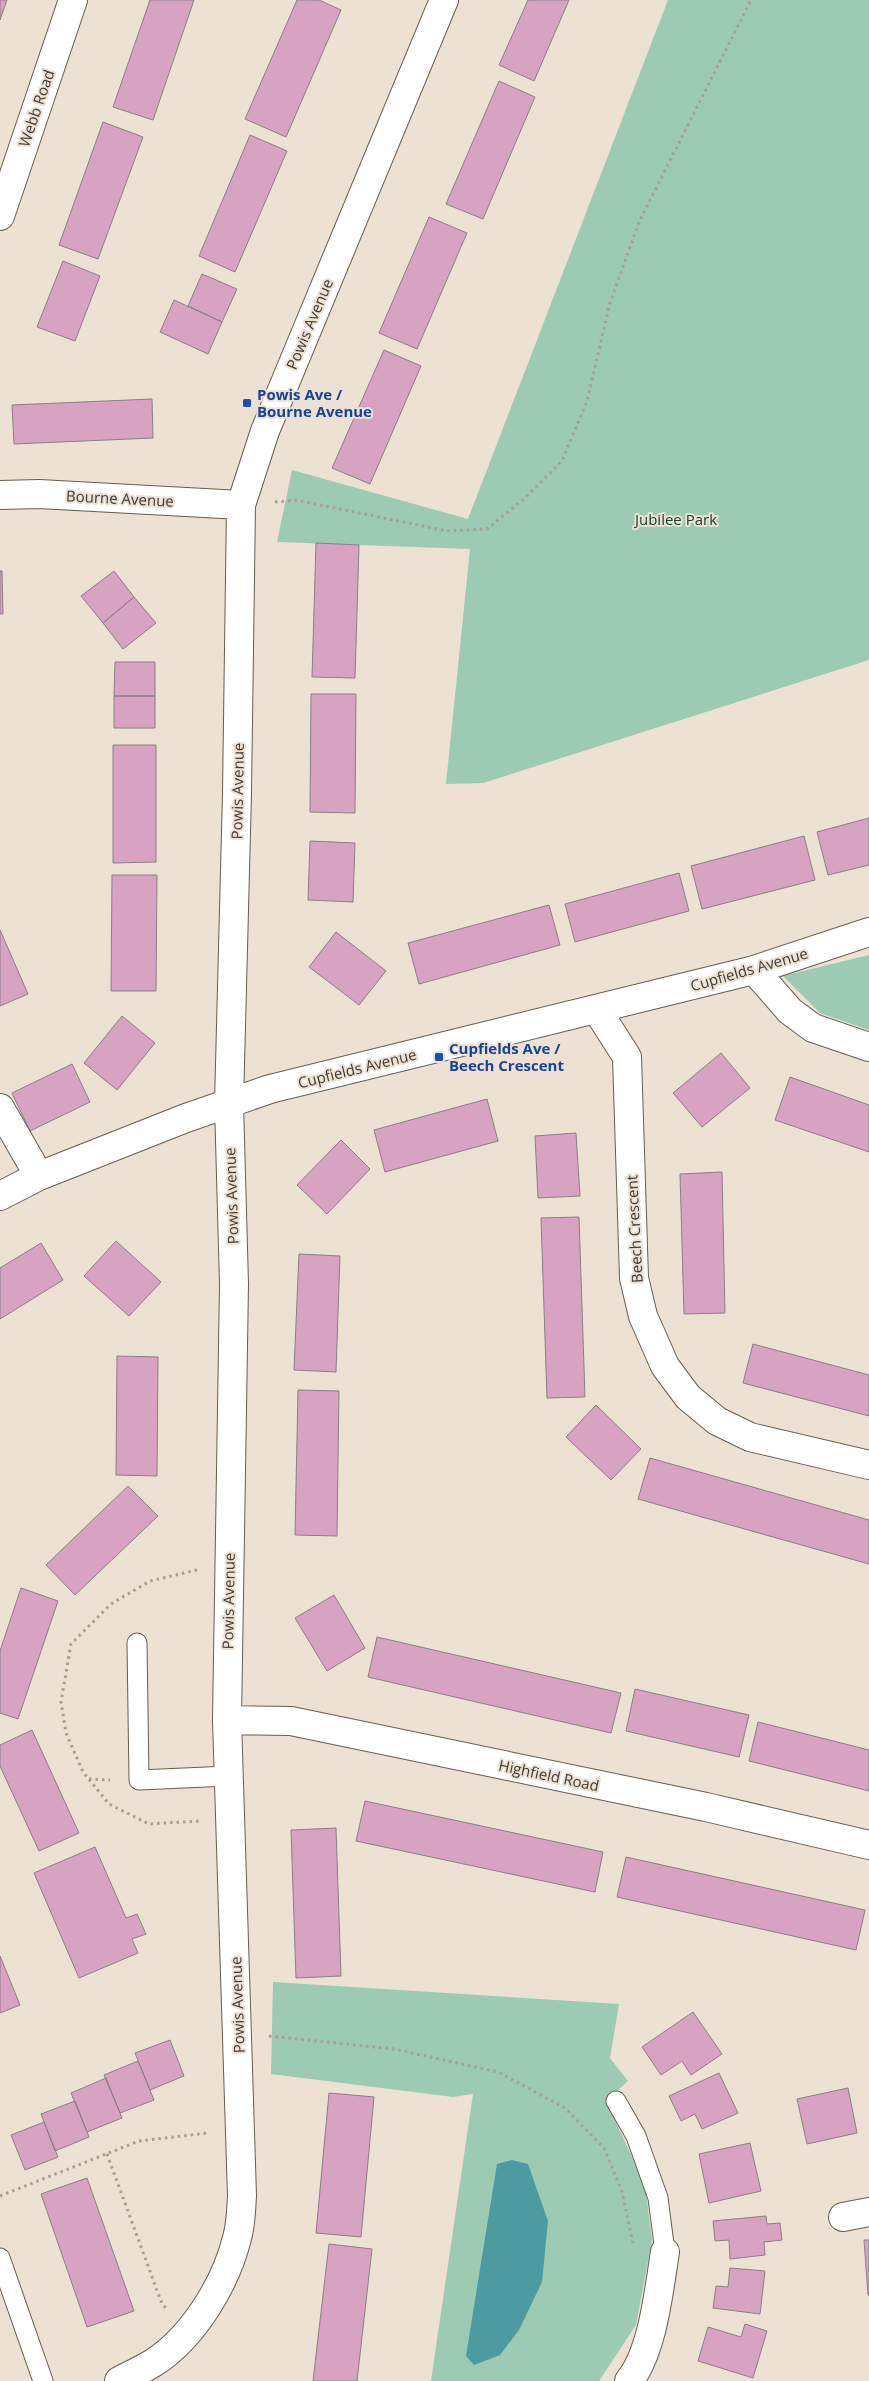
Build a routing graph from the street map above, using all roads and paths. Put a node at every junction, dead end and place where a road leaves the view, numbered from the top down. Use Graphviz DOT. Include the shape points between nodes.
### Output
graph roads {
  1 [pos="73,0"];
  2 [pos="444,0"];
  3 [pos="751,0"];
  4 [pos="0,216"];
  5 [pos="0,494"];
  6 [pos="240,505"];
  7 [pos="869,932"];
  8 [pos="754,970"];
  9 [pos="597,1010"];
  10 [pos="869,1047"];
  11 [pos="229,1104"];
  12 [pos="0,1108"];
  13 [pos="39,1176"];
  14 [pos="0,1196"];
  15 [pos="869,1465"];
  16 [pos="137,1643"];
  17 [pos="227,1720"];
  18 [pos="229,1776"];
  19 [pos="869,1845"];
  20 [pos="238,2033"];
  21 [pos="616,2101"];
  22 [pos="240,2130"];
  23 [pos="106,2154"];
  24 [pos="0,2196"];
  25 [pos="869,2212"];
  26 [pos="843,2217"];
  27 [pos="665,2252"];
  28 [pos="0,2258"];
  29 [pos="188,2332"];
  30 [pos="639,2378"];
  31 [pos="43,2381"];
  32 [pos="119,2381"];
  1 -- 4 [label="street, Webb Road"];
  2 -- 6 [label="street, Powis Avenue" via="265,431"];
  3 -- 6 [label="path" via="639,222 610,302 587,401 562,461 524,499 487,528 447,531 296,500"];
  5 -- 6 [label="street, Bourne Avenue"];
  6 -- 11 [label="street, Powis Avenue"];
  7 -- 8 [label="street, Cupfields Avenue"];
  8 -- 9 [label="street, Cupfields Avenue"];
  8 -- 10 [label="street" via="790,1011 813,1028"];
  9 -- 11 [label="street, Cupfields Avenue" via="270,1089"];
  9 -- 15 [label="street, Beech Crescent" via="627,1057 634,1278 643,1316 665,1366 688,1397 717,1420 750,1437"];
  11 -- 13 [label="street, Cupfields Avenue"];
  11 -- 17 [label="street, Powis Avenue" via="234,1284"];
  12 -- 13 [label="street"];
  13 -- 14 [label="street, Cupfields Avenue"];
  16 -- 18 [label="lane" via="139,1780"];
  17 -- 18 [label="street, Powis Avenue"];
  17 -- 19 [label="street, Highfield Road" via="291,1721 706,1807"];
  18 -- 20 [label="street, Powis Avenue"];
  20 -- 22 [label="street, Powis Avenue"];
  20 -- 27 [label="path" via="394,2049 498,2072 565,2108 604,2148 622,2192 634,2246"];
  21 -- 27 [label="lane" via="636,2136 658,2198"];
  22 -- 23 [label="path" via="139,2140"];
  22 -- 29 [label="street, Powis Avenue" via="242,2196 238,2237 226,2274"];
  23 -- 24 [label="path"];
  23 -- 29 [label="path" via="162,2304"];
  25 -- 26 [label="street"];
  27 -- 30 [label="street" via="654,2321"];
  28 -- 31 [label="lane"];
  29 -- 32 [label="street, Powis Avenue" via="154,2362"];
}
